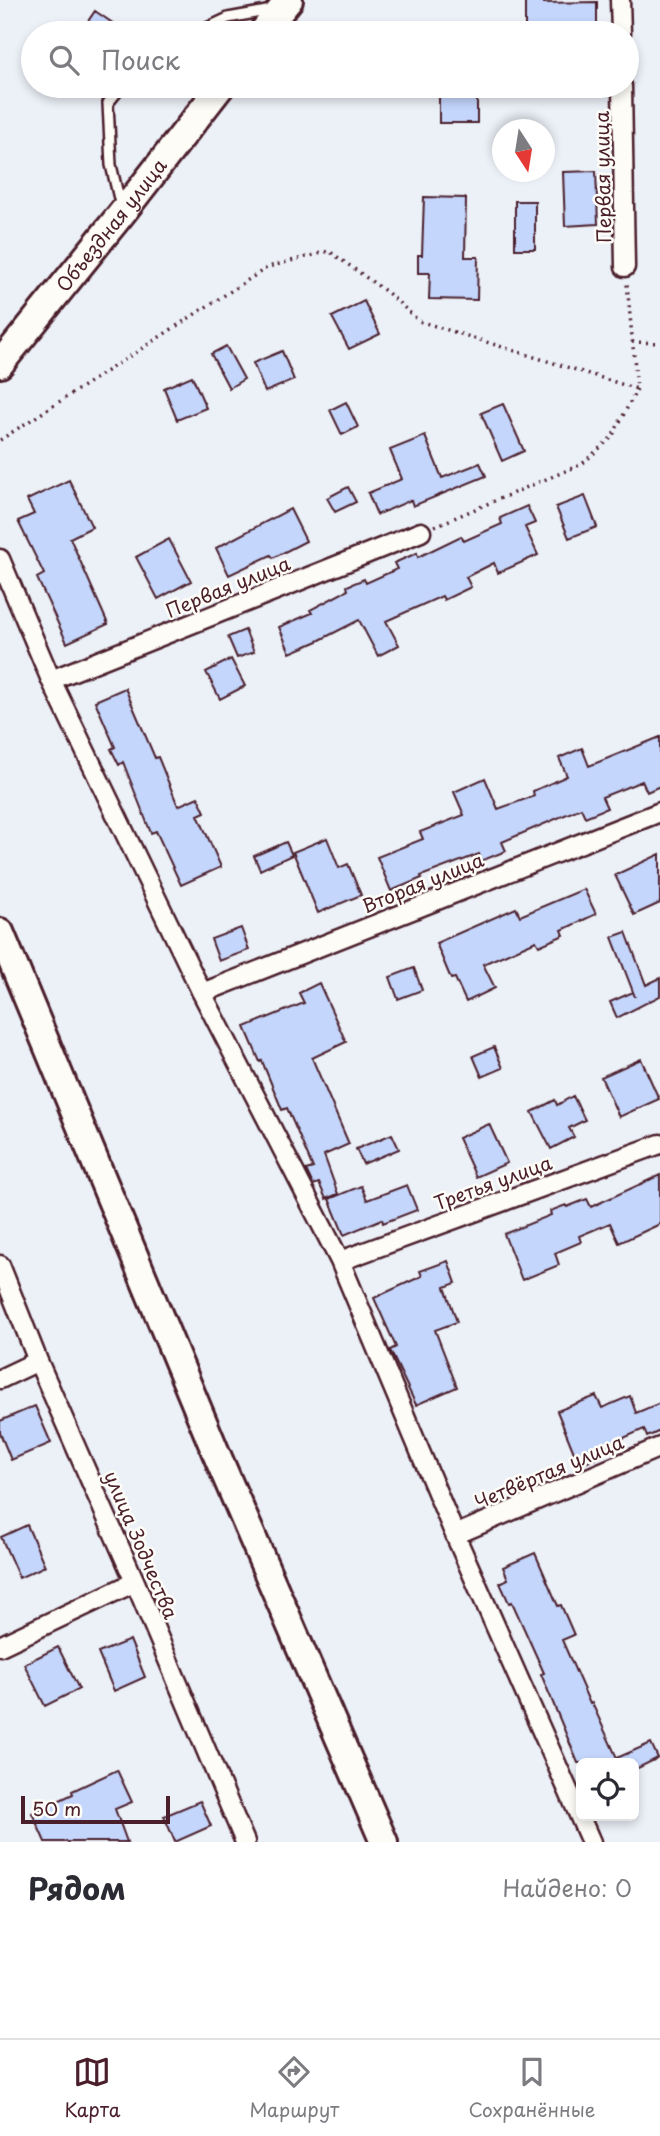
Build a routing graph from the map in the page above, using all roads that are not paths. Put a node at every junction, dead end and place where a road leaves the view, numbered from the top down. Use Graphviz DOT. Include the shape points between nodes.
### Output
graph roads {
  1 [pos="620,0"];
  2 [pos="285,4"];
  3 [pos="221,21"];
  4 [pos="272,21"];
  5 [pos="621,21"];
  6 [pos="112,98"];
  7 [pos="212,98"];
  8 [pos="622,98"];
  9 [pos="122,213"];
  10 [pos="625,267"];
  11 [pos="0,364"];
  12 [pos="421,533"];
  13 [pos="2,569"];
  14 [pos="51,680"];
  15 [pos="660,812"];
  16 [pos="0,932"];
  17 [pos="202,993"];
  18 [pos="660,1144"];
  19 [pos="340,1261"];
  20 [pos="0,1265"];
  21 [pos="38,1361"];
  22 [pos="0,1379"];
  23 [pos="660,1447"];
  24 [pos="455,1535"];
  25 [pos="135,1581"];
  26 [pos="0,1646"];
  27 [pos="244,1842"];
  28 [pos="384,1842"];
  29 [pos="591,1842"];
  1 -- 5 [label="street"];
  2 -- 3 [label="lane"];
  2 -- 4 [label="main road"];
  6 -- 9 [label="lane" via="108,103 111,165"];
  7 -- 9 [label="main road, Объездная улица"];
  8 -- 10 [label="street, Первая улица"];
  9 -- 11 [label="main road, Объездная улица"];
  12 -- 14 [label="street, Первая улица"];
  13 -- 14 [label="street"];
  14 -- 17 [label="street"];
  15 -- 17 [label="street, Вторая улица"];
  16 -- 28 [label="main road" via="216,1453"];
  17 -- 19 [label="street"];
  18 -- 19 [label="street, Третья улица"];
  19 -- 24 [label="street"];
  20 -- 21 [label="street, улица Зодчества"];
  21 -- 22 [label="street"];
  21 -- 25 [label="street, улица Зодчества"];
  23 -- 24 [label="street, Четвёртая улица"];
  24 -- 29 [label="street"];
  25 -- 26 [label="street"];
  25 -- 27 [label="street, улица Зодчества"];
}
